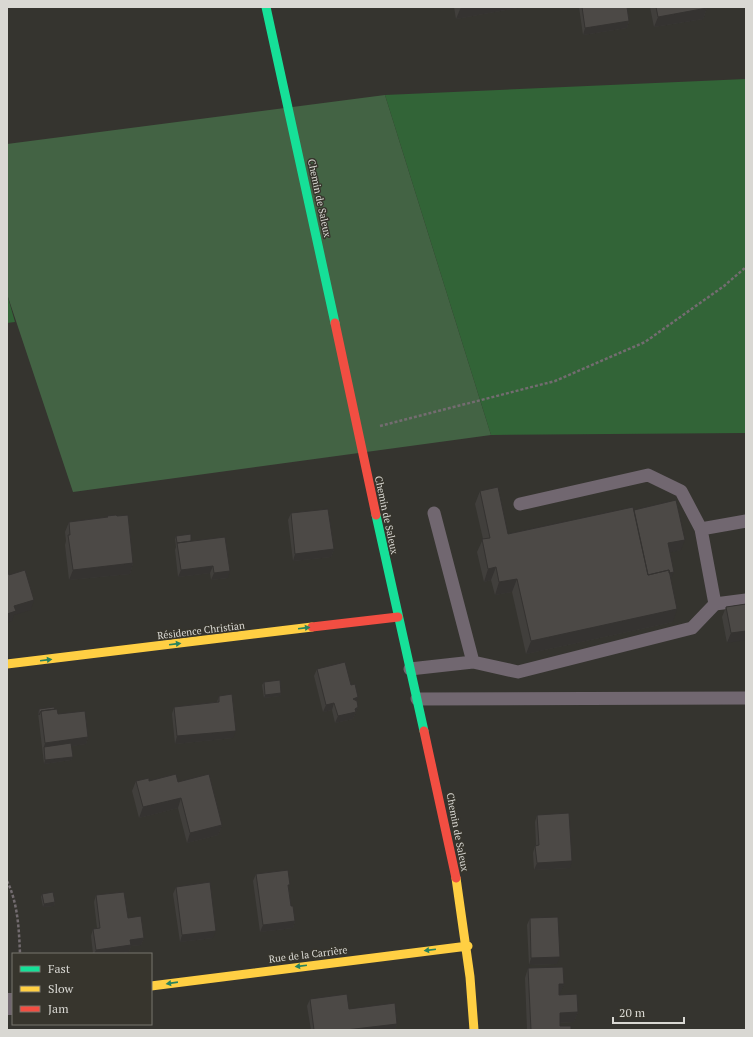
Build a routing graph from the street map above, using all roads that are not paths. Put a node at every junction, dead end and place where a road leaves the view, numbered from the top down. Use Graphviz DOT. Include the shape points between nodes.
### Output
graph roads {
  1 [pos="266,7"];
  2 [pos="520,504"];
  3 [pos="434,513"];
  4 [pos="746,521"];
  5 [pos="701,530"];
  6 [pos="746,600"];
  7 [pos="715,604"];
  8 [pos="398,617"];
  9 [pos="472,662"];
  10 [pos="7,664"];
  11 [pos="410,669"];
  12 [pos="746,698"];
  13 [pos="417,699"];
  14 [pos="468,946"];
  15 [pos="152,986"];
  16 [pos="474,1030"];
  1 -- 8 [label="street, Chemin de Saleux" via="307,186"];
  2 -- 5 [label="lane" via="648,475 682,491"];
  3 -- 9 [label="lane"];
  4 -- 5 [label="lane"];
  5 -- 7 [label="lane"];
  6 -- 7 [label="lane"];
  7 -- 9 [label="lane" via="692,628 518,672"];
  10 -- 8 [label="street, Résidence Christian, one-way"];
  8 -- 11 [label="street, Chemin de Saleux"];
  9 -- 11 [label="lane"];
  11 -- 13 [label="street, Chemin de Saleux"];
  12 -- 13 [label="lane"];
  13 -- 14 [label="street, Chemin de Saleux" via="436,779"];
  14 -- 15 [label="street, Rue de la Carrière, one-way"];
  14 -- 16 [label="street, Chemin de Saleux"];
}
